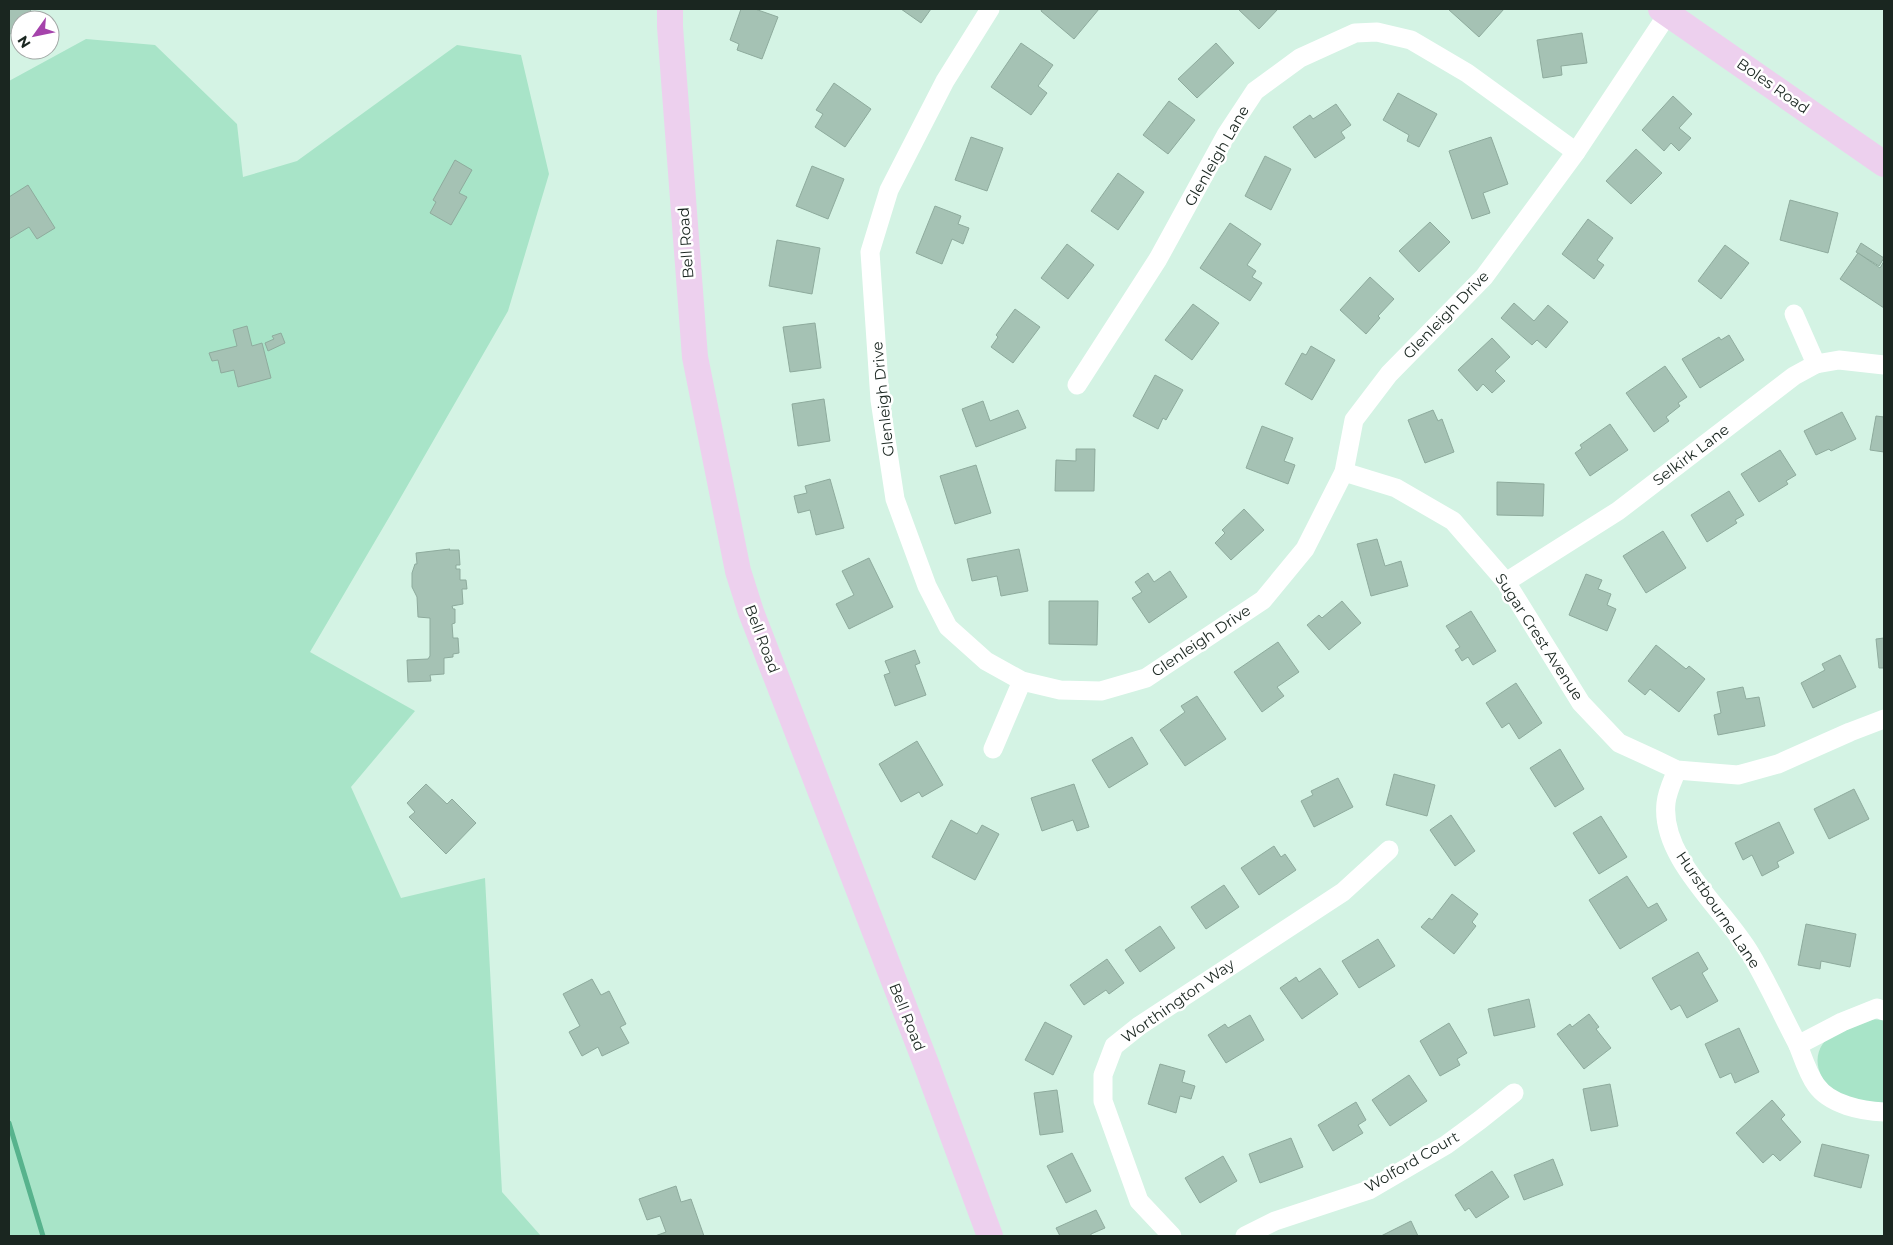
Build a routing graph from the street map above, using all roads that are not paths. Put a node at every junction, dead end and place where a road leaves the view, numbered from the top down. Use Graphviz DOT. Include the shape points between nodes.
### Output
graph roads {
  1 [pos="670,9"];
  2 [pos="990,9"];
  3 [pos="1666,10"];
  4 [pos="1576,152"];
  5 [pos="1884,164"];
  6 [pos="1794,314"];
  7 [pos="1816,364"];
  8 [pos="1884,365"];
  9 [pos="1076,385"];
  10 [pos="1344,472"];
  11 [pos="1506,582"];
  12 [pos="1022,681"];
  13 [pos="1884,719"];
  14 [pos="993,749"];
  15 [pos="1677,770"];
  16 [pos="1389,850"];
  17 [pos="1884,1012"];
  18 [pos="1798,1045"];
  19 [pos="1514,1093"];
  20 [pos="1884,1112"];
  21 [pos="990,1236"];
  22 [pos="1172,1236"];
  23 [pos="1245,1236"];
  1 -- 21 [label="street, Bell Road" via="695,357 738,571"];
  2 -- 12 [label="street, Glenleigh Drive" via="945,81 889,190 870,252 880,400 895,499 927,586 948,627 986,662"];
  3 -- 4 [label="street, Glenleigh Drive"];
  3 -- 5 [label="street, Boles Road"];
  4 -- 9 [label="street, Glenleigh Lane" via="1467,73 1411,40 1378,32 1355,33 1300,58 1250,98 1158,259"];
  4 -- 10 [label="street, Glenleigh Drive" via="1484,277 1389,374 1354,420"];
  6 -- 7 [label="street"];
  7 -- 8 [label="street, Selkirk Lane" via="1839,360"];
  7 -- 11 [label="street, Selkirk Lane" via="1794,376 1618,511"];
  10 -- 11 [label="street, Sugar Crest Avenue" via="1396,488 1453,521"];
  10 -- 12 [label="street, Glenleigh Drive" via="1305,548 1263,600 1146,678 1100,691 1060,690"];
  11 -- 15 [label="street, Sugar Crest Avenue" via="1581,703 1620,742"];
  12 -- 14 [label="street"];
  13 -- 15 [label="street, Sugar Crest Avenue" via="1778,764 1738,774"];
  15 -- 18 [label="street, Hurstbourne Lane" via="1666,802 1667,826 1678,852 1750,952"];
  16 -- 22 [label="street, Worthington Way" via="1343,892 1139,1026 1114,1046 1103,1075 1103,1101 1139,1201"];
  17 -- 18 [label="street" via="1877,1008"];
  18 -- 20 [label="street, Hurstbourne Lane" via="1816,1086 1836,1102"];
  19 -- 23 [label="street, Wolford Court" via="1446,1145 1369,1190 1276,1221"];
}
